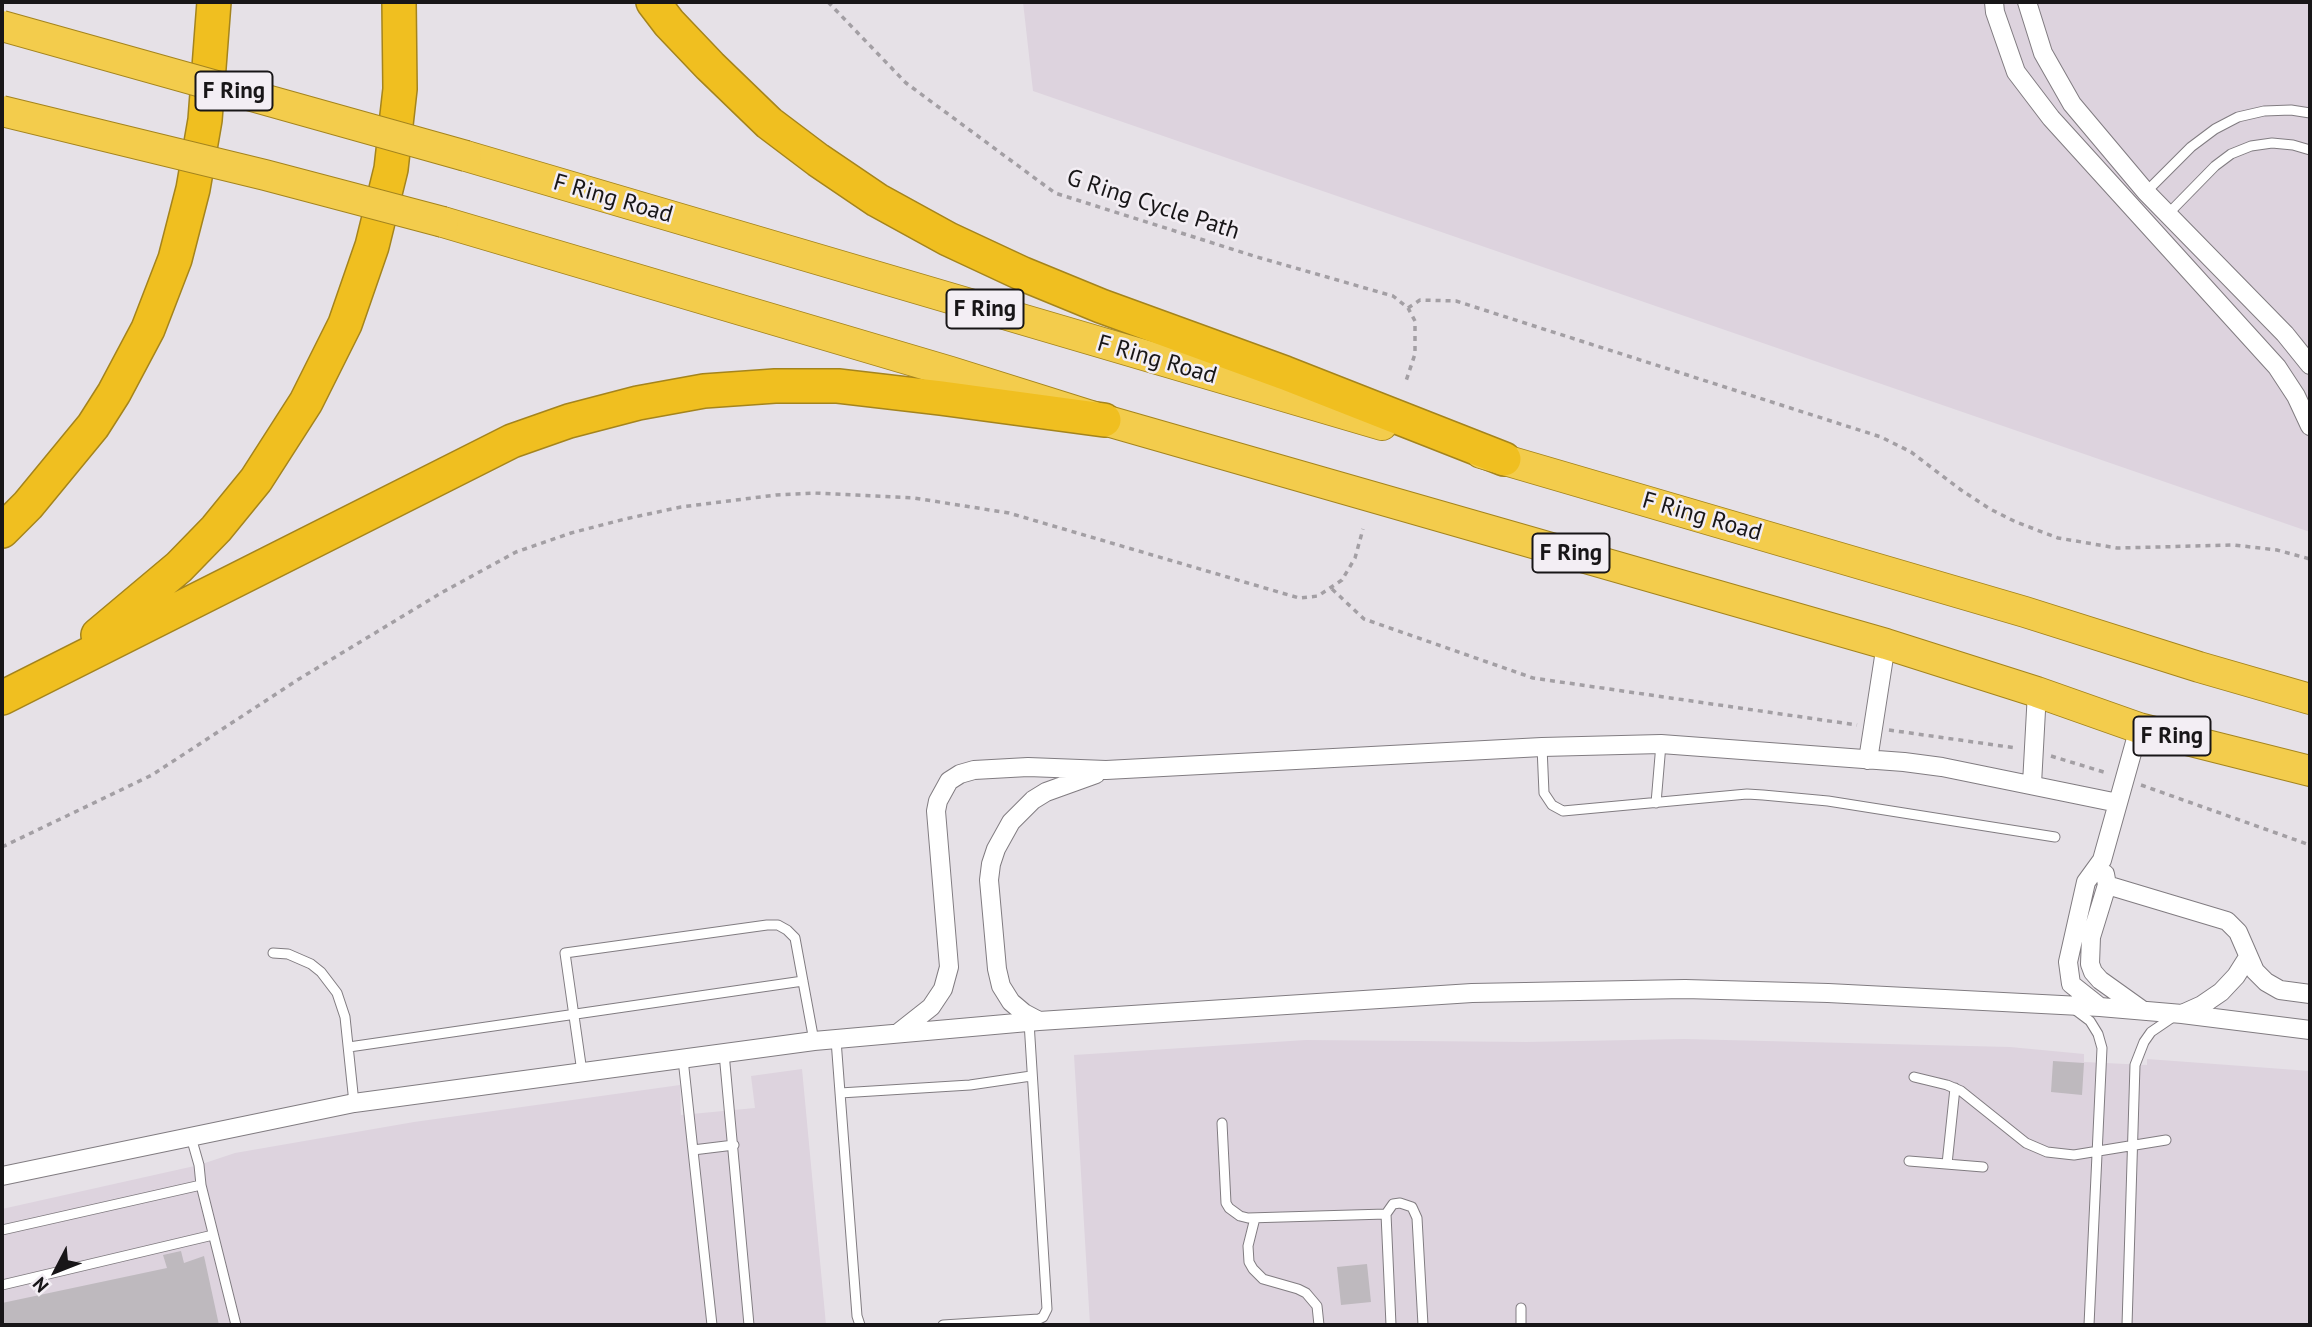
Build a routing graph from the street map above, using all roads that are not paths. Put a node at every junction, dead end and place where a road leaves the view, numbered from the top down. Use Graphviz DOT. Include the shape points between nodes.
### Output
graph roads {
  1 [pos="214,2"];
  2 [pos="399,2"];
  3 [pos="653,2"];
  4 [pos="1994,2"];
  5 [pos="2027,2"];
  6 [pos="2,26"];
  7 [pos="2,111"];
  8 [pos="2310,113"];
  9 [pos="2310,150"];
  10 [pos="2146,192"];
  11 [pos="2132,207"];
  12 [pos="2167,215"];
  13 [pos="2153,229"];
  14 [pos="2310,365"];
  15 [pos="1104,420"];
  16 [pos="2310,426"];
  17 [pos="1504,459"];
  18 [pos="2,531"];
  19 [pos="1886,644"];
  20 [pos="43,676"];
  21 [pos="2037,692"];
  22 [pos="2,698"];
  23 [pos="2310,699"];
  24 [pos="2139,728"];
  25 [pos="1661,744"];
  26 [pos="1542,747"];
  27 [pos="1868,760"];
  28 [pos="1106,770"];
  29 [pos="2309,771"];
  30 [pos="2032,784"];
  31 [pos="1656,803"];
  32 [pos="2118,803"];
  33 [pos="2055,837"];
  34 [pos="2102,860"];
  35 [pos="2107,885"];
  36 [pos="273,953"];
  37 [pos="2248,957"];
  38 [pos="803,981"];
  39 [pos="2310,995"];
  40 [pos="2065,1006"];
  41 [pos="2100,1007"];
  42 [pos="2145,1012"];
  43 [pos="574,1014"];
  44 [pos="2182,1014"];
  45 [pos="1034,1022"];
  46 [pos="2310,1030"];
  47 [pos="898,1033"];
  48 [pos="836,1040"];
  49 [pos="814,1041"];
  50 [pos="349,1047"];
  51 [pos="724,1053"];
  52 [pos="684,1059"];
  53 [pos="582,1072"];
  54 [pos="1031,1076"];
  55 [pos="1914,1077"];
  56 [pos="1955,1088"];
  57 [pos="840,1093"];
  58 [pos="354,1103"];
  59 [pos="1222,1123"];
  60 [pos="191,1137"];
  61 [pos="2166,1140"];
  62 [pos="2133,1145"];
  63 [pos="734,1146"];
  64 [pos="693,1150"];
  65 [pos="2098,1151"];
  66 [pos="1909,1161"];
  67 [pos="1947,1164"];
  68 [pos="1983,1167"];
  69 [pos="2,1176"];
  70 [pos="201,1185"];
  71 [pos="1386,1214"];
  72 [pos="1255,1218"];
  73 [pos="2,1230"];
  74 [pos="213,1235"];
  75 [pos="2,1285"];
  76 [pos="1521,1308"];
  77 [pos="236,1325"];
  78 [pos="712,1325"];
  79 [pos="749,1325"];
  80 [pos="860,1325"];
  81 [pos="943,1325"];
  82 [pos="1319,1325"];
  83 [pos="1391,1325"];
  84 [pos="1423,1325"];
  85 [pos="1521,1325"];
  86 [pos="2089,1325"];
  87 [pos="2127,1325"];
  1 -- 18 [label="highway" via="205,120 193,189 175,259 148,329 93,426"];
  2 -- 20 [label="highway" via="400,89 391,169 372,246 345,324 306,402 256,480 216,529 114,623"];
  3 -- 17 [label="highway" via="769,123 877,200 948,239 1101,306"];
  4 -- 11 [label="street" via="2016,72"];
  5 -- 10 [label="street" via="2043,53 2072,104"];
  6 -- 17 [label="highway, F Ring Road / F Ring, bridge" via="466,156"];
  7 -- 15 [label="highway, F Ring, bridge" via="443,222"];
  8 -- 10 [label="lane" via="2264,111 2238,117 2191,147"];
  9 -- 12 [label="lane" via="2272,143 2231,154"];
  10 -- 11 [label="street"];
  10 -- 12 [label="street"];
  11 -- 13 [label="street"];
  12 -- 13 [label="street"];
  12 -- 14 [label="street"];
  13 -- 16 [label="street" via="2277,367"];
  15 -- 19 [label="highway, F Ring"];
  15 -- 20 [label="highway" via="838,386 704,391 638,403 512,442"];
  17 -- 23 [label="highway, F Ring Road / F Ring"];
  19 -- 21 [label="highway, F Ring"];
  19 -- 27 [label="street"];
  20 -- 22 [label="highway"];
  21 -- 24 [label="highway, F Ring"];
  21 -- 30 [label="street"];
  24 -- 29 [label="highway, F Ring"];
  24 -- 32 [label="street"];
  25 -- 26 [label="street"];
  25 -- 27 [label="street"];
  25 -- 31 [label="lane"];
  26 -- 28 [label="street"];
  26 -- 31 [label="lane" via="1544,793 1558,809 1569,812"];
  27 -- 30 [label="street" via="1942,767"];
  28 -- 45 [label="street" via="1033,800 1011,822 991,864 997,969 1002,986"];
  28 -- 47 [label="street" via="974,770 949,781 936,811 949,967 943,989 931,1006"];
  30 -- 32 [label="street"];
  31 -- 33 [label="lane" via="1763,794"];
  32 -- 34 [label="street"];
  34 -- 35 [label="street"];
  34 -- 41 [label="street" via="2086,882 2068,962 2071,984"];
  35 -- 37 [label="street" via="2227,921 2238,932"];
  35 -- 42 [label="street" via="2091,937 2090,964 2100,980"];
  36 -- 50 [label="lane" via="300,958 330,982 342,1004"];
  37 -- 39 [label="street" via="2255,971 2273,987"];
  37 -- 44 [label="street" via="2221,992"];
  38 -- 43 [label="lane"];
  38 -- 43 [label="lane" via="794,938 778,925 565,953"];
  38 -- 49 [label="lane"];
  40 -- 41 [label="street"];
  40 -- 45 [label="street" via="1828,993 1658,990 1472,993"];
  40 -- 65 [label="lane" via="2090,1021 2102,1048"];
  41 -- 42 [label="street"];
  42 -- 44 [label="street"];
  43 -- 50 [label="lane"];
  43 -- 53 [label="lane"];
  44 -- 46 [label="street"];
  44 -- 62 [label="lane" via="2151,1032 2138,1053"];
  45 -- 47 [label="street"];
  45 -- 54 [label="lane"];
  47 -- 48 [label="street"];
  48 -- 49 [label="street"];
  48 -- 57 [label="lane"];
  49 -- 51 [label="street"];
  50 -- 58 [label="lane"];
  51 -- 52 [label="street"];
  51 -- 63 [label="lane"];
  52 -- 53 [label="street"];
  52 -- 64 [label="lane"];
  53 -- 58 [label="street"];
  54 -- 57 [label="lane" via="970,1085"];
  54 -- 81 [label="lane" via="1046,1313 1035,1320"];
  55 -- 56 [label="lane"];
  56 -- 65 [label="lane" via="2036,1149 2074,1155"];
  56 -- 67 [label="lane"];
  57 -- 80 [label="lane"];
  58 -- 60 [label="street"];
  59 -- 72 [label="lane" via="1226,1203 1240,1216"];
  60 -- 69 [label="street"];
  60 -- 70 [label="lane"];
  61 -- 62 [label="lane"];
  62 -- 65 [label="lane"];
  62 -- 87 [label="lane"];
  63 -- 64 [label="lane"];
  63 -- 79 [label="lane"];
  64 -- 78 [label="lane"];
  65 -- 86 [label="lane"];
  66 -- 67 [label="lane"];
  67 -- 68 [label="lane"];
  70 -- 73 [label="lane"];
  70 -- 74 [label="lane"];
  71 -- 72 [label="lane"];
  71 -- 83 [label="lane"];
  71 -- 84 [label="lane" via="1400,1203 1416,1212"];
  72 -- 82 [label="lane" via="1248,1246 1253,1269 1264,1279 1306,1293 1317,1306"];
  74 -- 75 [label="lane"];
  74 -- 77 [label="lane"];
  76 -- 85 [label="lane"];
}
